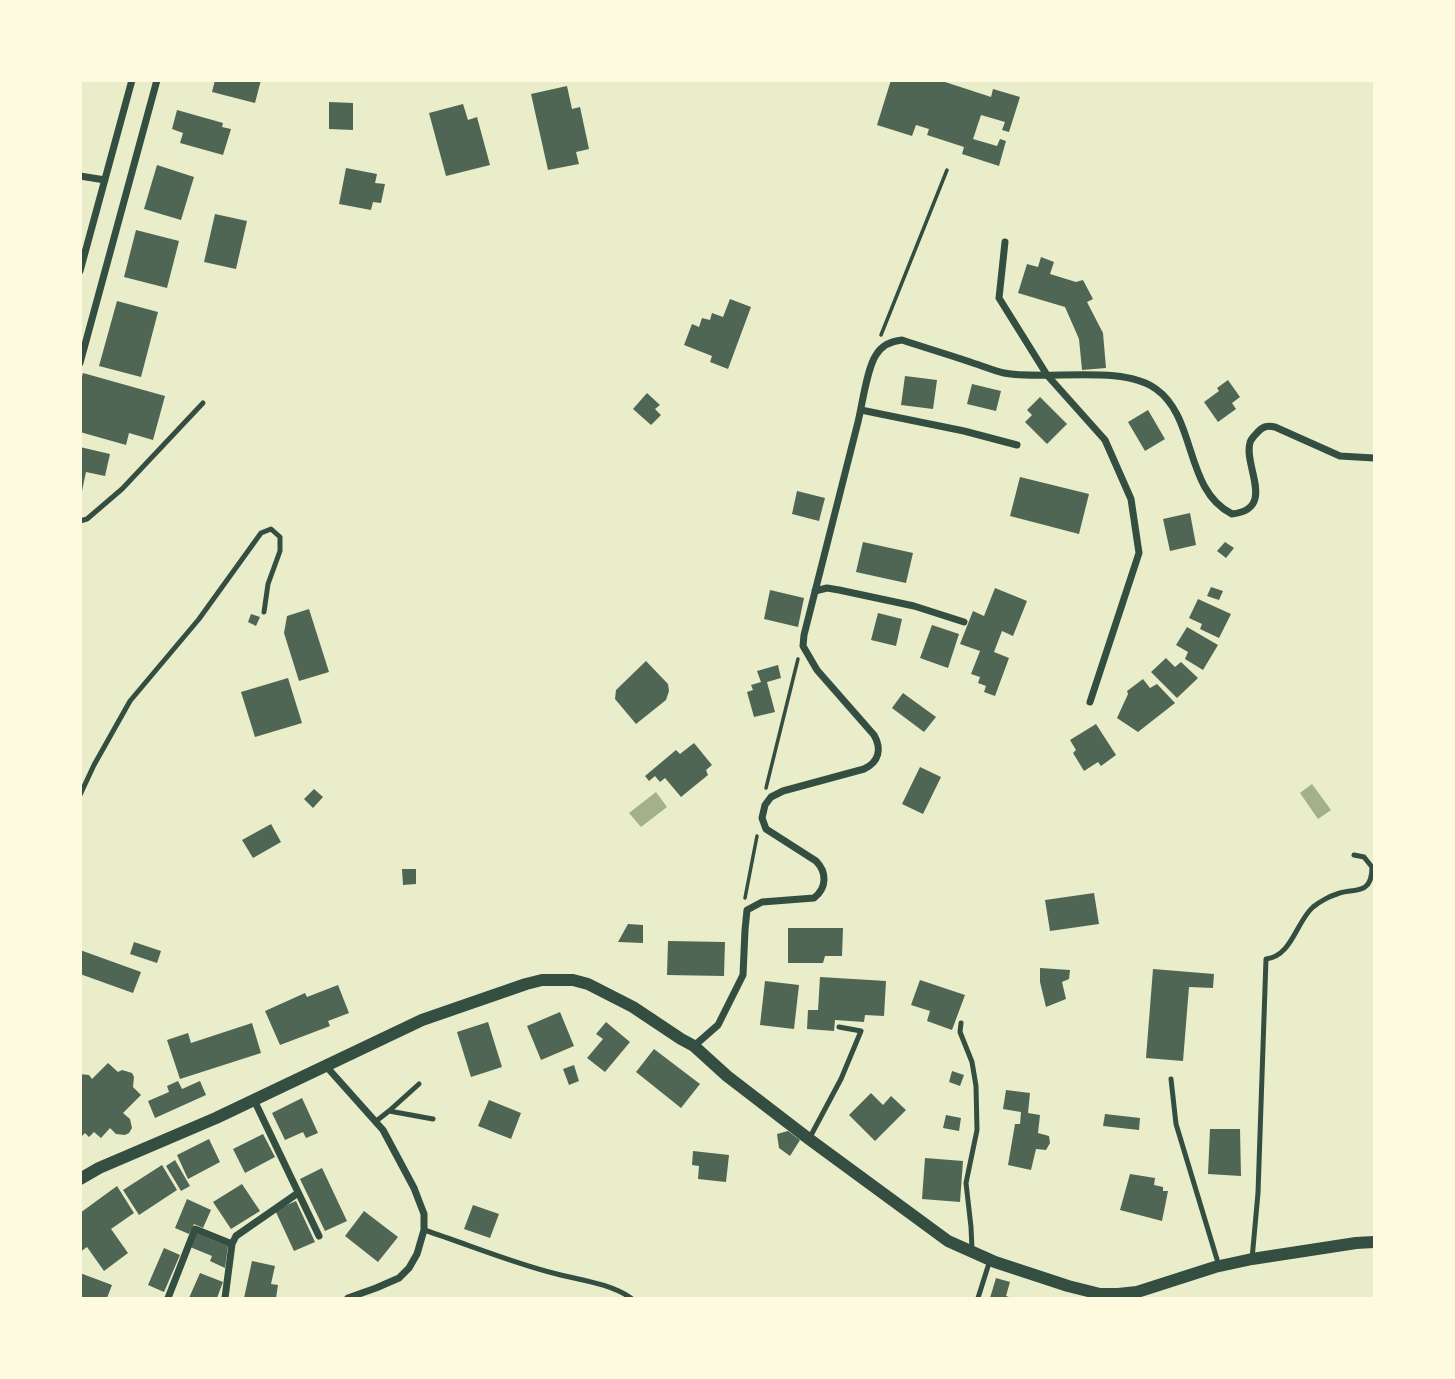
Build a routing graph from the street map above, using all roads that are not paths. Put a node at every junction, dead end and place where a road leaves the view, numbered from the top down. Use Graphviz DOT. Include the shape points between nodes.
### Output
graph roads {
  1 [pos="132,80"];
  2 [pos="157,80"];
  3 [pos="80,176"];
  4 [pos="105,180"];
  5 [pos="1004,242"];
  6 [pos="80,271"];
  7 [pos="80,363"];
  8 [pos="1047,375"];
  9 [pos="203,403"];
  10 [pos="861,410"];
  11 [pos="1017,445"];
  12 [pos="1374,458"];
  13 [pos="80,521"];
  14 [pos="815,591"];
  15 [pos="264,612"];
  16 [pos="964,622"];
  17 [pos="1090,702"];
  18 [pos="80,795"];
  19 [pos="1354,855"];
  20 [pos="961,1023"];
  21 [pos="839,1027"];
  22 [pos="694,1046"];
  23 [pos="325,1065"];
  24 [pos="1171,1079"];
  25 [pos="419,1084"];
  26 [pos="254,1099"];
  27 [pos="389,1111"];
  28 [pos="433,1119"];
  29 [pos="374,1122"];
  30 [pos="808,1139"];
  31 [pos="80,1180"];
  32 [pos="298,1193"];
  33 [pos="424,1230"];
  34 [pos="319,1236"];
  35 [pos="1374,1242"];
  36 [pos="232,1244"];
  37 [pos="972,1252"];
  38 [pos="1252,1259"];
  39 [pos="990,1261"];
  40 [pos="1219,1266"];
  41 [pos="168,1298"];
  42 [pos="225,1298"];
  43 [pos="348,1298"];
  44 [pos="631,1298"];
  45 [pos="978,1298"];
  1 -- 4 [label="street"];
  2 -- 7 [label="street"];
  3 -- 4 [label="street"];
  4 -- 6 [label="street"];
  5 -- 8 [label="street" via="999,298"];
  8 -- 10 [label="street" via="1004,373 902,340 891,341 872,363"];
  8 -- 12 [label="street" via="1130,377 1157,389 1177,415 1208,492 1232,514 1245,510 1255,498 1249,450 1263,427 1275,427 1340,457"];
  8 -- 17 [label="street" via="1105,440 1131,499 1139,553"];
  9 -- 13 [label="lane" via="122,489"];
  10 -- 11 [label="street"];
  10 -- 14 [label="street"];
  14 -- 16 [label="street" via="839,590"];
  14 -- 22 [label="street" via="803,646 817,670 874,735 878,756 864,769 783,791 765,805 764,825 817,861 824,883 814,898 762,902 747,910 743,975 718,1025"];
  15 -- 18 [label="lane" via="280,551 280,537 271,529 261,533 199,619 130,701"];
  19 -- 38 [label="lane" via="1372,867 1365,887 1337,894 1313,907 1281,953 1266,959"];
  20 -- 37 [label="lane" via="976,1086 977,1130 966,1182"];
  21 -- 30 [label="lane" via="861,1031"];
  22 -- 23 [label="street" via="611,995 588,984 558,979 526,984 422,1020"];
  22 -- 30 [label="street"];
  23 -- 26 [label="street"];
  23 -- 29 [label="street"];
  24 -- 40 [label="lane" via="1176,1124"];
  25 -- 27 [label="lane"];
  26 -- 31 [label="street"];
  26 -- 32 [label="street"];
  27 -- 28 [label="lane"];
  27 -- 29 [label="lane"];
  29 -- 33 [label="street" via="383,1130 414,1188 424,1214"];
  30 -- 37 [label="street" via="948,1241"];
  32 -- 34 [label="street"];
  32 -- 36 [label="street" via="236,1236"];
  33 -- 43 [label="street" via="410,1268 399,1278"];
  33 -- 44 [label="lane"];
  35 -- 38 [label="street"];
  36 -- 41 [label="street" via="195,1229"];
  36 -- 42 [label="street"];
  37 -- 39 [label="street"];
  38 -- 40 [label="street"];
  39 -- 40 [label="street" via="1100,1294 1137,1292"];
  39 -- 45 [label="lane"];
}
